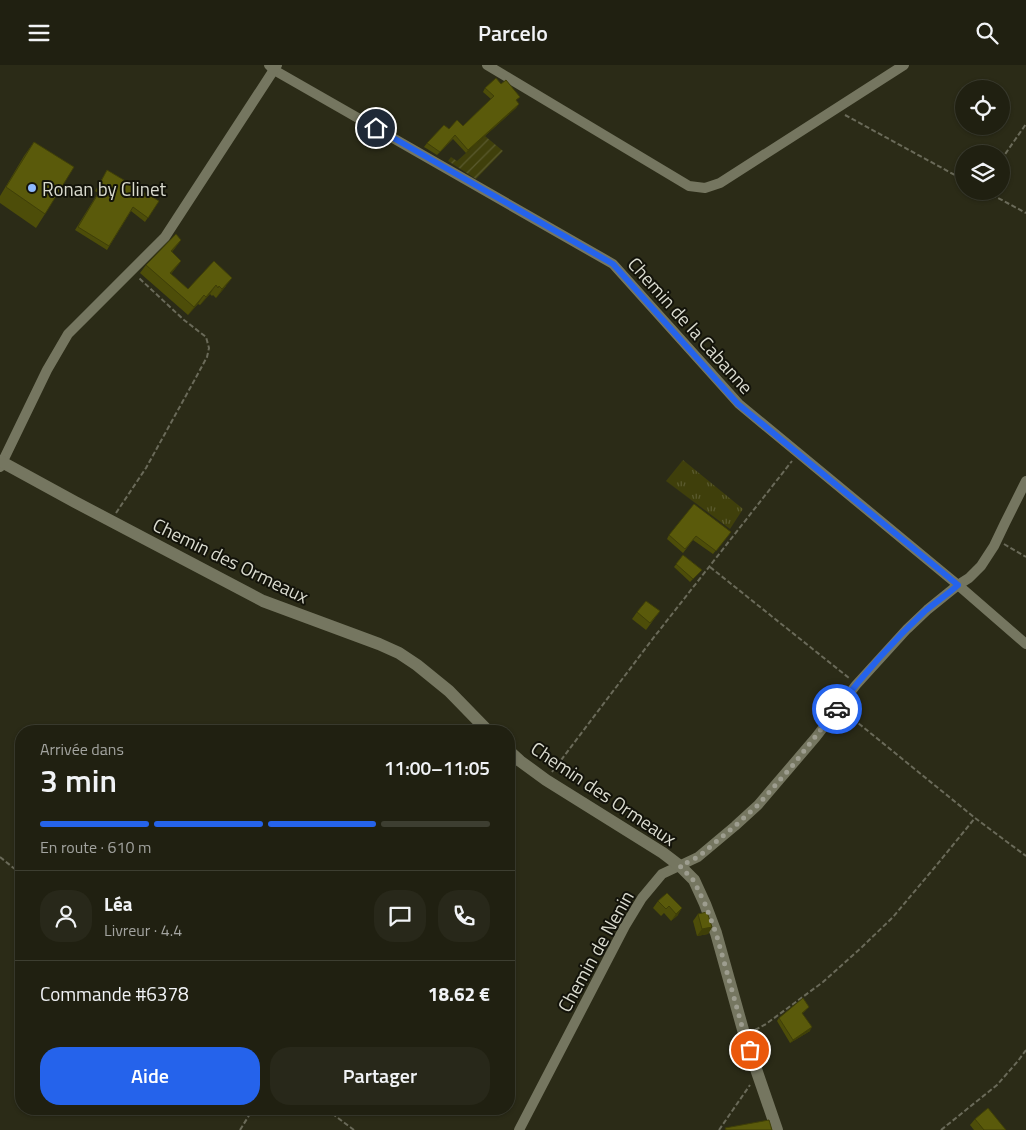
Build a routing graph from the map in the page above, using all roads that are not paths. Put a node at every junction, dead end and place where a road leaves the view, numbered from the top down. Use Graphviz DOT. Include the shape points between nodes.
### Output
graph roads {
  1 [pos="487,65"];
  2 [pos="904,65"];
  3 [pos="274,67"];
  4 [pos="1,463"];
  5 [pos="1026,481"];
  6 [pos="958,585"];
  7 [pos="1026,644"];
  8 [pos="482,725"];
  9 [pos="515,756"];
  10 [pos="680,866"];
  11 [pos="519,1130"];
  12 [pos="777,1130"];
  1 -- 2 [label="street" via="689,186 705,188 720,183"];
  3 -- 4 [label="street" via="165,237 68,334"];
  3 -- 6 [label="street, Chemin de la Cabanne" via="613,264 738,404"];
  4 -- 8 [label="street, Chemin des Ormeaux" via="263,601 399,653 449,691"];
  5 -- 6 [label="street, Chemin de Nenin" via="981,565"];
  6 -- 7 [label="street, Chemin de la Cabanne"];
  6 -- 10 [label="street, Chemin de Nenin" via="926,610 856,685 758,805 698,857"];
  9 -- 10 [label="street, Chemin des Ormeaux" via="546,780"];
  10 -- 11 [label="street, Chemin de Nenin" via="662,874 642,898"];
  10 -- 12 [label="street, Chemin des Ormeaux" via="694,881 716,933 745,1037"];
}
